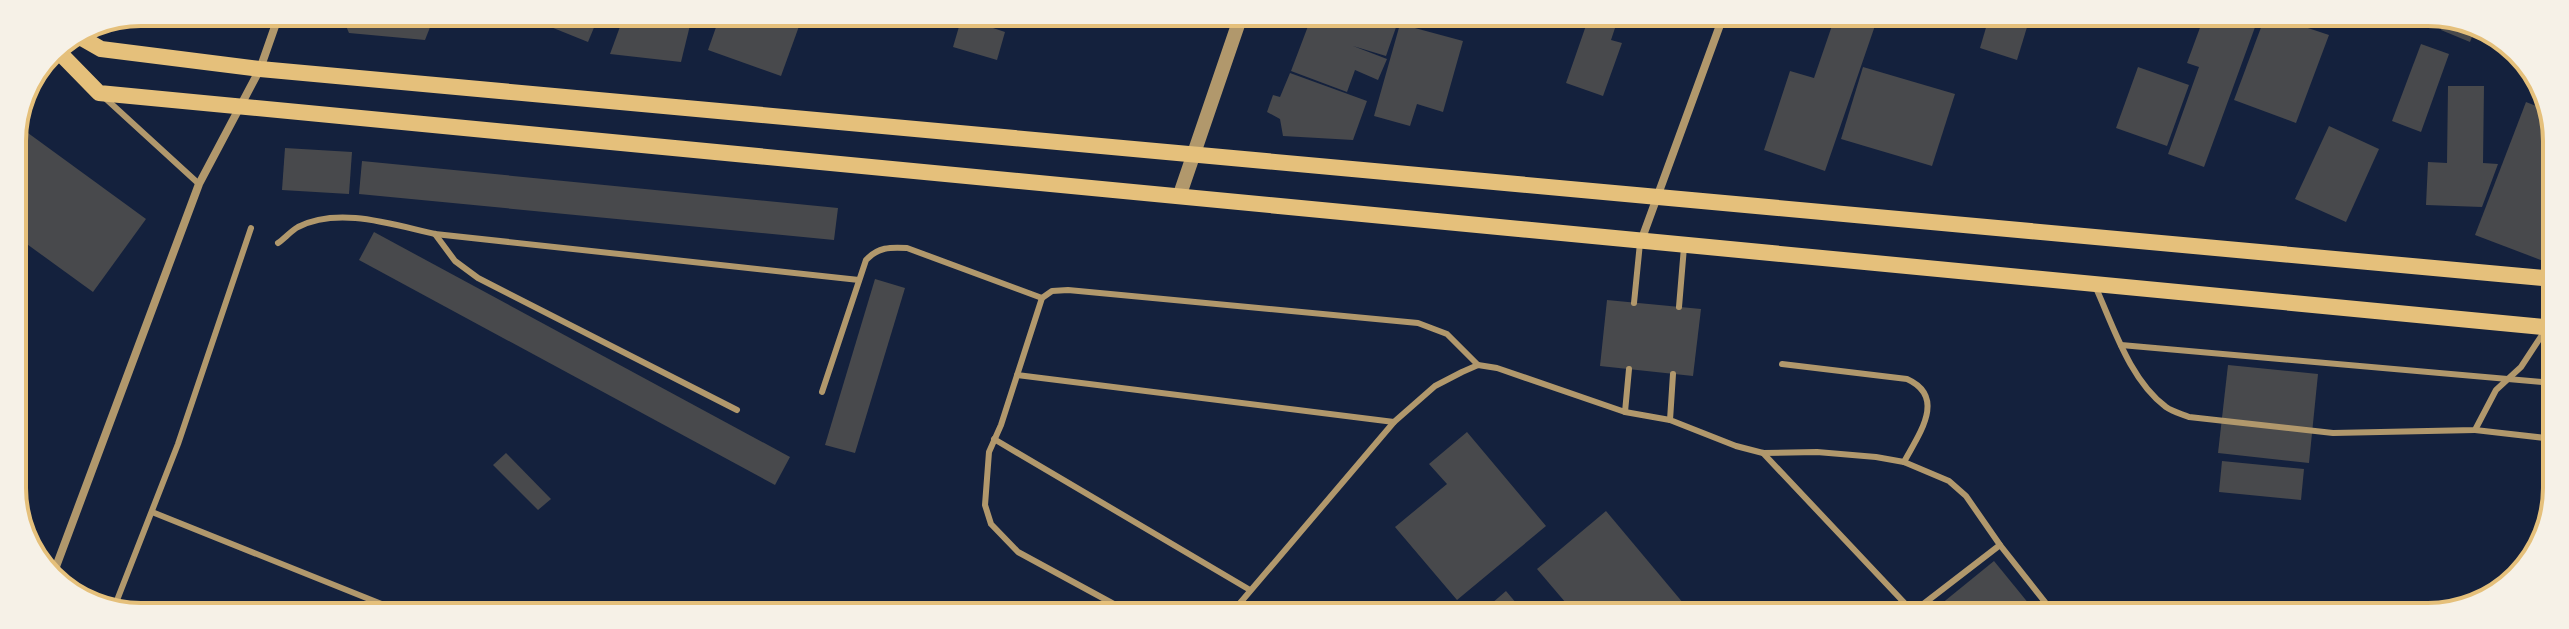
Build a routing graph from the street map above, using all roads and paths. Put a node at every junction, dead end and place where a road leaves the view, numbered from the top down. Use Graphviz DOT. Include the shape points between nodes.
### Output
graph roads {
  1 [pos="275,26"];
  2 [pos="1237,26"];
  3 [pos="1719,26"];
  4 [pos="86,40"];
  5 [pos="64,57"];
  6 [pos="260,69"];
  7 [pos="99,93"];
  8 [pos="240,108"];
  9 [pos="1192,154"];
  10 [pos="199,184"];
  11 [pos="1655,196"];
  12 [pos="1179,197"];
  13 [pos="251,228"];
  14 [pos="435,234"];
  15 [pos="1640,241"];
  16 [pos="278,243"];
  17 [pos="1685,245"];
  18 [pos="2543,278"];
  19 [pos="859,280"];
  20 [pos="2095,284"];
  21 [pos="1042,298"];
  22 [pos="1634,303"];
  23 [pos="1679,307"];
  24 [pos="2543,326"];
  25 [pos="2543,338"];
  26 [pos="2121,345"];
  27 [pos="1782,364"];
  28 [pos="1478,365"];
  29 [pos="1629,369"];
  30 [pos="1673,374"];
  31 [pos="1017,375"];
  32 [pos="2507,380"];
  33 [pos="2543,382"];
  34 [pos="822,392"];
  35 [pos="737,410"];
  36 [pos="1625,412"];
  37 [pos="1670,420"];
  38 [pos="1394,422"];
  39 [pos="2475,430"];
  40 [pos="2543,438"];
  41 [pos="994,439"];
  42 [pos="1763,453"];
  43 [pos="1904,462"];
  44 [pos="152,512"];
  45 [pos="2000,545"];
  46 [pos="57,565"];
  47 [pos="1250,590"];
  48 [pos="117,600"];
  49 [pos="379,603"];
  50 [pos="1112,603"];
  51 [pos="1240,603"];
  52 [pos="1905,603"];
  53 [pos="1929,603"];
  54 [pos="2046,603"];
  1 -- 6 [label="street"];
  2 -- 9 [label="street"];
  3 -- 11 [label="street"];
  4 -- 6 [label="main road" via="101,49"];
  5 -- 7 [label="main road"];
  6 -- 8 [label="street"];
  6 -- 9 [label="main road"];
  7 -- 8 [label="main road"];
  7 -- 10 [label="lane"];
  8 -- 10 [label="street"];
  8 -- 12 [label="main road"];
  9 -- 11 [label="main road"];
  9 -- 12 [label="street"];
  10 -- 46 [label="street"];
  11 -- 15 [label="street"];
  11 -- 18 [label="main road"];
  12 -- 15 [label="main road"];
  13 -- 44 [label="lane"];
  14 -- 16 [label="lane" via="341,218 298,227"];
  14 -- 19 [label="lane"];
  14 -- 35 [label="lane" via="455,261 478,278"];
  15 -- 17 [label="main road"];
  15 -- 22 [label="lane"];
  17 -- 20 [label="main road"];
  17 -- 23 [label="lane"];
  19 -- 21 [label="lane" via="874,251 907,248"];
  19 -- 34 [label="lane"];
  20 -- 24 [label="main road"];
  20 -- 26 [label="lane"];
  21 -- 28 [label="lane" via="1068,290 1418,323 1447,334"];
  21 -- 31 [label="lane"];
  25 -- 32 [label="lane"];
  26 -- 32 [label="lane"];
  26 -- 39 [label="lane" via="2153,396 2169,410 2189,417 2333,433"];
  27 -- 43 [label="lane" via="1907,379 1922,386 1927,412"];
  28 -- 36 [label="lane"];
  28 -- 38 [label="lane" via="1435,386"];
  29 -- 36 [label="lane"];
  30 -- 37 [label="lane"];
  31 -- 38 [label="lane"];
  31 -- 41 [label="lane"];
  32 -- 33 [label="lane"];
  32 -- 39 [label="lane"];
  36 -- 37 [label="lane"];
  37 -- 42 [label="lane"];
  38 -- 47 [label="lane"];
  39 -- 40 [label="lane"];
  41 -- 47 [label="lane"];
  41 -- 50 [label="lane" via="985,505 991,524 1018,552"];
  42 -- 43 [label="lane" via="1817,452"];
  42 -- 52 [label="lane"];
  43 -- 45 [label="lane" via="1949,481"];
  44 -- 48 [label="lane"];
  44 -- 49 [label="lane"];
  45 -- 53 [label="lane"];
  45 -- 54 [label="lane"];
  47 -- 51 [label="lane"];
}
